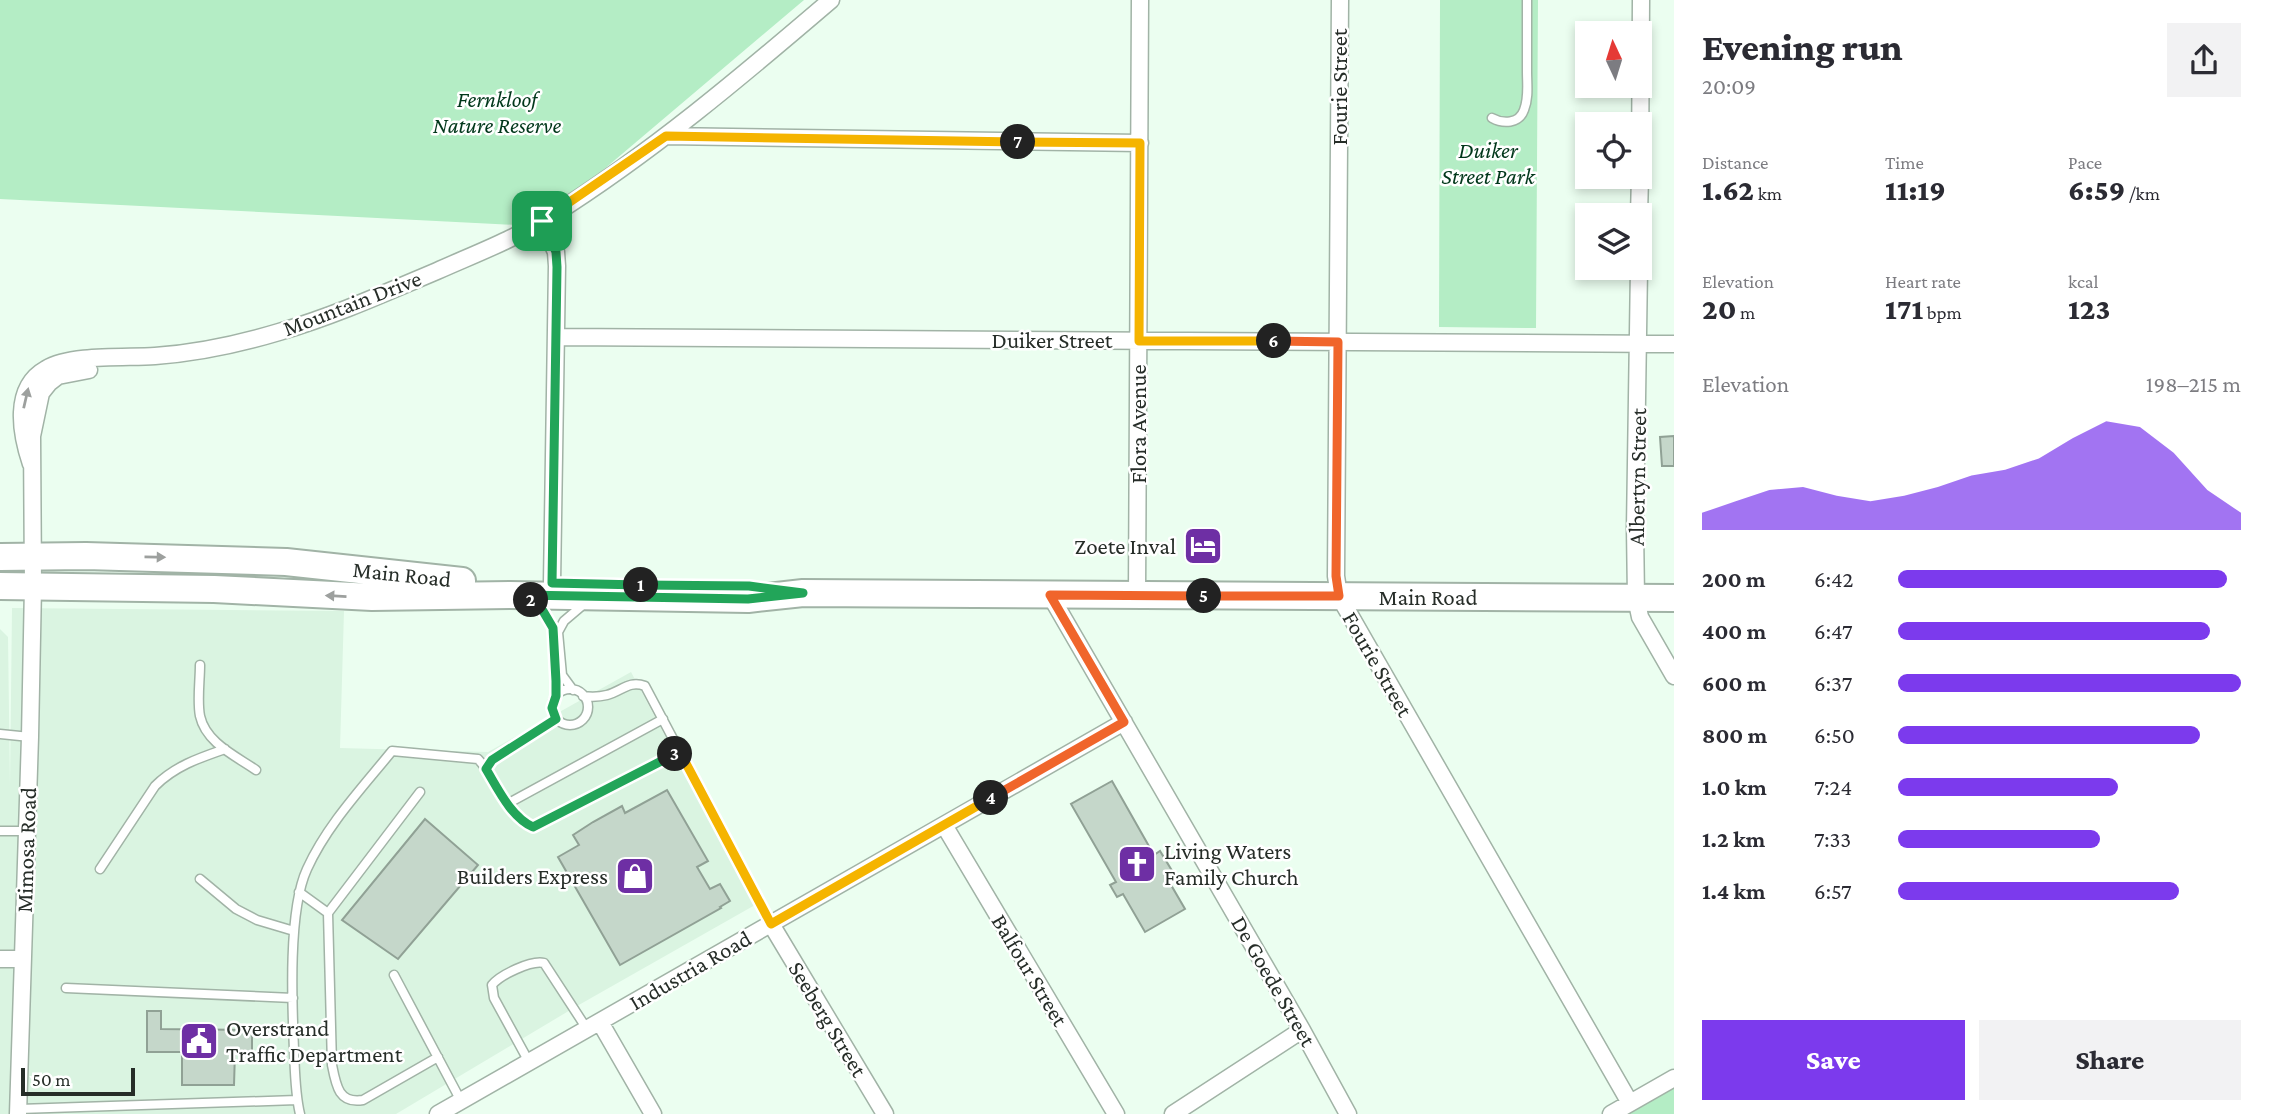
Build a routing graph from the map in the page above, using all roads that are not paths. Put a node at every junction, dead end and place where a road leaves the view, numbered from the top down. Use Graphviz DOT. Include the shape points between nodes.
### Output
graph roads {
  1 [pos="831,0"];
  2 [pos="1140,0"];
  3 [pos="1340,0"];
  4 [pos="1527,0"];
  5 [pos="1641,0"];
  6 [pos="1640,112"];
  7 [pos="1492,118"];
  8 [pos="666,136"];
  9 [pos="1140,143"];
  10 [pos="542,221"];
  11 [pos="1639,280"];
  12 [pos="556,337"];
  13 [pos="1139,341"];
  14 [pos="1338,342"];
  15 [pos="1638,344"];
  16 [pos="1674,344"];
  17 [pos="33,556"];
  18 [pos="0,557"];
  19 [pos="552,583"];
  20 [pos="0,586"];
  21 [pos="33,586"];
  22 [pos="803,593"];
  23 [pos="522,595"];
  24 [pos="1050,595"];
  25 [pos="1137,595"];
  26 [pos="1339,596"];
  27 [pos="607,597"];
  28 [pos="1636,598"];
  29 [pos="1674,598"];
  30 [pos="200,665"];
  31 [pos="1674,676"];
  32 [pos="573,690"];
  33 [pos="556,696"];
  34 [pos="583,696"];
  35 [pos="556,719"];
  36 [pos="663,719"];
  37 [pos="1124,722"];
  38 [pos="0,734"];
  39 [pos="30,737"];
  40 [pos="225,749"];
  41 [pos="680,752"];
  42 [pos="256,769"];
  43 [pos="486,769"];
  44 [pos="420,792"];
  45 [pos="507,804"];
  46 [pos="944,825"];
  47 [pos="0,831"];
  48 [pos="27,831"];
  49 [pos="100,869"];
  50 [pos="200,879"];
  51 [pos="299,892"];
  52 [pos="328,913"];
  53 [pos="771,924"];
  54 [pos="294,931"];
  55 [pos="0,958"];
  56 [pos="23,959"];
  57 [pos="394,975"];
  58 [pos="66,988"];
  59 [pos="293,998"];
  60 [pos="593,1025"];
  61 [pos="1302,1030"];
  62 [pos="438,1057"];
  63 [pos="529,1062"];
  64 [pos="1674,1078"];
  65 [pos="297,1100"];
  66 [pos="1630,1103"];
  67 [pos="452,1109"];
  68 [pos="67,1111"];
  69 [pos="18,1112"];
  70 [pos="300,1114"];
  71 [pos="653,1114"];
  72 [pos="885,1114"];
  73 [pos="1116,1114"];
  74 [pos="1173,1114"];
  75 [pos="1348,1114"];
  76 [pos="1611,1114"];
  1 -- 8 [label="street, Mountain Drive"];
  2 -- 9 [label="street, Flora Avenue"];
  3 -- 14 [label="street, Fourie Street"];
  4 -- 7 [label="lane" via="1524,112 1508,122"];
  5 -- 6 [label="street"];
  8 -- 9 [label="street"];
  8 -- 10 [label="street, Mountain Drive"];
  9 -- 13 [label="street, Flora Avenue"];
  10 -- 12 [label="street" via="556,252"];
  10 -- 17 [label="street, Mountain Drive" via="304,324 216,348 47,368 37,375 23,404 22,436 31,464"];
  11 -- 15 [label="street, Albertyn Street"];
  12 -- 13 [label="street, Duiker Street"];
  12 -- 19 [label="street"];
  13 -- 14 [label="street, Duiker Street"];
  13 -- 25 [label="street, Flora Avenue"];
  14 -- 15 [label="street, Duiker Street"];
  14 -- 26 [label="street, Fourie Street"];
  15 -- 16 [label="street, Duiker Street"];
  15 -- 28 [label="street, Albertyn Street"];
  17 -- 18 [label="main road, Main Road"];
  17 -- 19 [label="main road, Main Road, one-way" via="286,562 443,580"];
  17 -- 21 [label="street, Mountain Drive"];
  19 -- 22 [label="main road, Main Road" via="749,586"];
  20 -- 21 [label="main road, Main Road"];
  23 -- 21 [label="main road, Main Road, one-way" via="372,597"];
  21 -- 39 [label="street, Mimosa Road"];
  22 -- 24 [label="main road, Main Road"];
  22 -- 27 [label="main road, Main Road" via="748,599"];
  23 -- 27 [label="main road, Main Road"];
  23 -- 33 [label="lane" via="552,624"];
  24 -- 25 [label="main road, Main Road"];
  24 -- 37 [label="street, De Goede Street"];
  25 -- 26 [label="main road, Main Road"];
  26 -- 28 [label="main road, Main Road"];
  26 -- 66 [label="street, Fourie Street"];
  27 -- 32 [label="lane" via="582,604 558,632 562,676"];
  28 -- 29 [label="main road, Main Road"];
  28 -- 31 [label="street, Albertyn Street" via="1640,618"];
  30 -- 40 [label="lane" via="200,714 208,732"];
  32 -- 33 [label="lane"];
  32 -- 34 [label="lane"];
  33 -- 35 [label="lane" via="552,708"];
  34 -- 35 [label="lane" via="588,707 584,719 567,725"];
  34 -- 36 [label="lane" via="608,694 637,683 645,686"];
  35 -- 43 [label="lane" via="492,760"];
  36 -- 41 [label="lane"];
  36 -- 45 [label="lane"];
  37 -- 46 [label="street, Industria Road"];
  37 -- 61 [label="street, De Goede Street"];
  38 -- 39 [label="lane"];
  39 -- 48 [label="street, Mimosa Road"];
  40 -- 42 [label="lane"];
  40 -- 49 [label="lane" via="166,775"];
  41 -- 45 [label="lane" via="533,827 523,823"];
  41 -- 53 [label="lane"];
  43 -- 45 [label="lane"];
  43 -- 51 [label="lane" via="478,759 392,751 331,827"];
  44 -- 52 [label="lane"];
  46 -- 53 [label="street, Industria Road"];
  46 -- 73 [label="street, Balfour Street"];
  47 -- 48 [label="lane"];
  48 -- 56 [label="street, Mimosa Road"];
  50 -- 54 [label="lane" via="236,909"];
  51 -- 52 [label="lane"];
  51 -- 54 [label="lane"];
  52 -- 62 [label="lane" via="332,1065 338,1089 346,1099 363,1100"];
  53 -- 60 [label="street, Industria Road"];
  53 -- 72 [label="street, Seeberg Street"];
  54 -- 59 [label="lane"];
  55 -- 56 [label="street"];
  56 -- 69 [label="street, Mimosa Road"];
  57 -- 62 [label="lane"];
  58 -- 59 [label="lane"];
  59 -- 65 [label="lane"];
  60 -- 63 [label="street, Industria Road"];
  60 -- 63 [label="lane" via="544,963 532,962 497,980 492,985 494,998"];
  60 -- 71 [label="street"];
  61 -- 74 [label="street"];
  61 -- 75 [label="street, De Goede Street"];
  62 -- 67 [label="lane"];
  63 -- 67 [label="street, Industria Road"];
  64 -- 66 [label="street"];
  65 -- 68 [label="lane"];
  65 -- 70 [label="lane"];
  66 -- 76 [label="street"];
  68 -- 69 [label="lane"];
}
